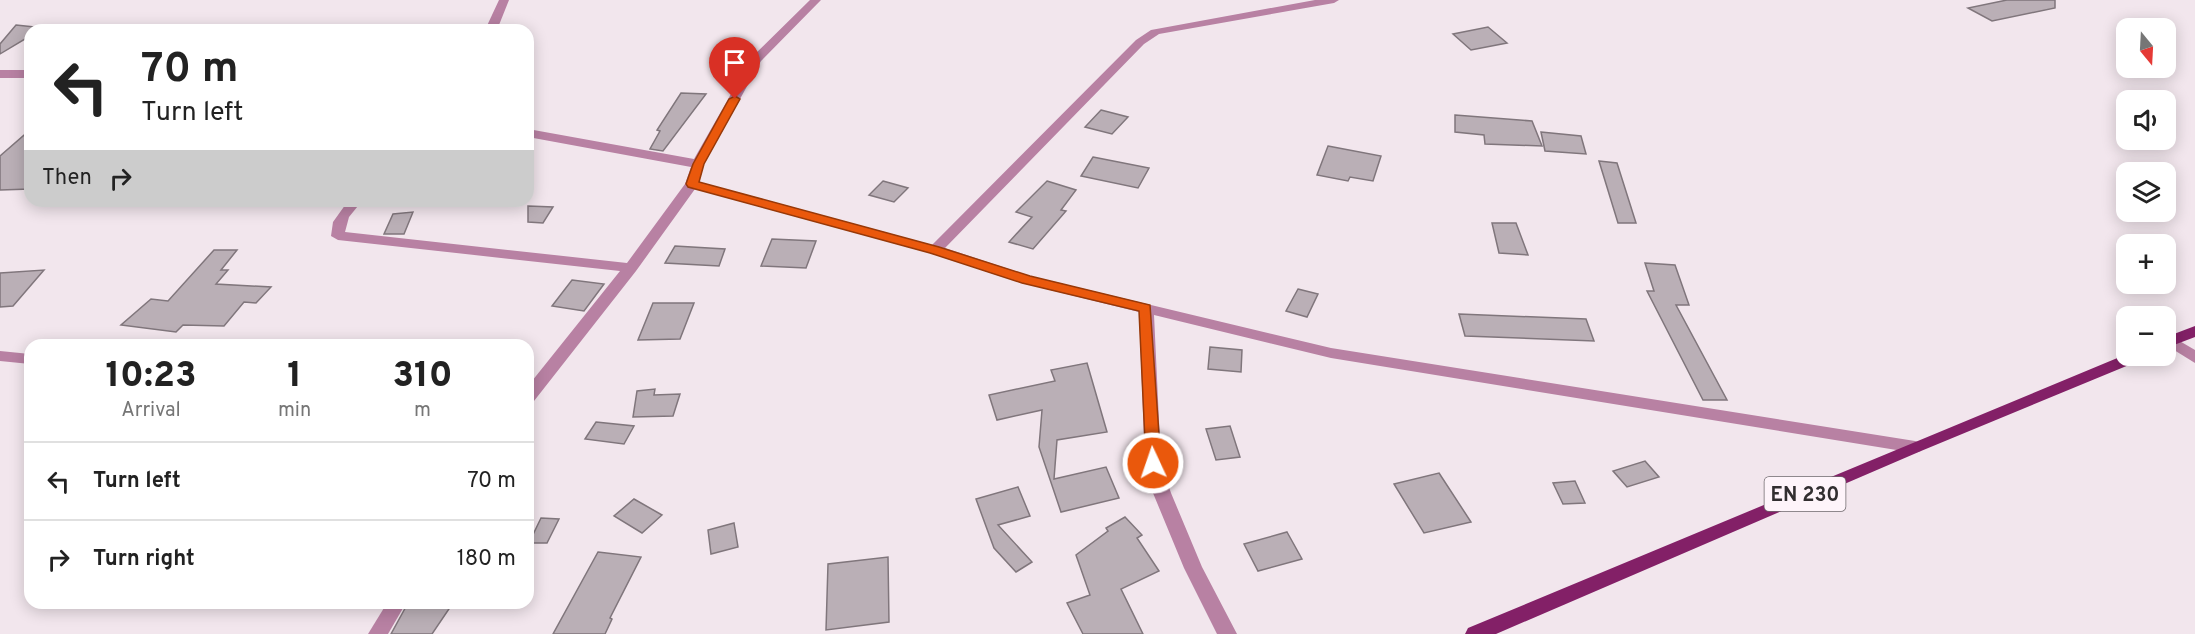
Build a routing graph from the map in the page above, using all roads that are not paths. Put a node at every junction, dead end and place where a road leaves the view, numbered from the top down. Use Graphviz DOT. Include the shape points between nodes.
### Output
graph roads {
  1 [pos="504,0"];
  2 [pos="816,0"];
  3 [pos="1334,0"];
  4 [pos="493,24"];
  5 [pos="0,74"];
  6 [pos="24,74"];
  7 [pos="534,134"];
  8 [pos="698,164"];
  9 [pos="692,184"];
  10 [pos="350,207"];
  11 [pos="934,250"];
  12 [pos="631,268"];
  13 [pos="1146,308"];
  14 [pos="2195,330"];
  15 [pos="2176,339"];
  16 [pos="2176,346"];
  17 [pos="0,356"];
  18 [pos="2195,357"];
  19 [pos="24,358"];
  20 [pos="24,358"];
  21 [pos="0,363"];
  22 [pos="2116,364"];
  23 [pos="534,389"];
  24 [pos="1915,447"];
  25 [pos="393,609"];
  26 [pos="378,634"];
  27 [pos="1227,634"];
  28 [pos="1475,634"];
  1 -- 4 [label="street"];
  2 -- 8 [label="street" via="756,59"];
  3 -- 11 [label="street" via="1155,32 1140,42"];
  5 -- 6 [label="street"];
  7 -- 8 [label="street"];
  8 -- 9 [label="street"];
  9 -- 11 [label="street"];
  9 -- 12 [label="street"];
  10 -- 12 [label="street" via="336,230 338,236"];
  11 -- 13 [label="street" via="1027,280"];
  12 -- 23 [label="street"];
  13 -- 24 [label="street" via="1331,353"];
  13 -- 27 [label="street" via="1153,463 1193,568"];
  14 -- 15 [label="main road"];
  16 -- 18 [label="street"];
  17 -- 19 [label="street"];
  20 -- 21 [label="street"];
  22 -- 24 [label="main road, EN 230"];
  24 -- 28 [label="main road, EN 230"];
  25 -- 26 [label="street"];
}
